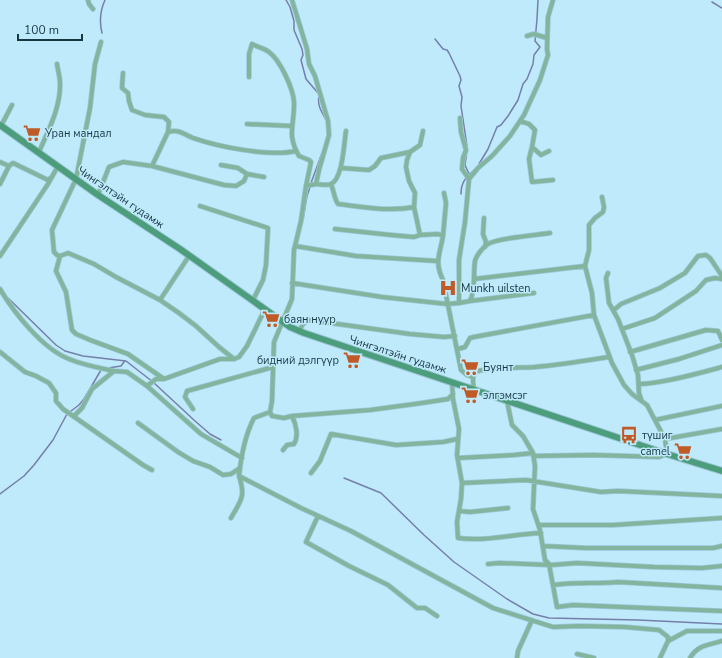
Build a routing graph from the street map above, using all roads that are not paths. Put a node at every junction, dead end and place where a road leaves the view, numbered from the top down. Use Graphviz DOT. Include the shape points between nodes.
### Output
graph roads {
  1 [pos="88,0"];
  2 [pos="292,0"];
  3 [pos="553,0"];
  4 [pos="93,9"];
  5 [pos="527,36"];
  6 [pos="548,38"];
  7 [pos="101,42"];
  8 [pos="57,64"];
  9 [pos="123,73"];
  10 [pos="249,77"];
  11 [pos="12,105"];
  12 [pos="460,118"];
  13 [pos="520,121"];
  14 [pos="247,124"];
  15 [pos="1,125"];
  16 [pos="292,126"];
  17 [pos="346,130"];
  18 [pos="423,131"];
  19 [pos="168,132"];
  20 [pos="532,147"];
  21 [pos="296,151"];
  22 [pos="549,151"];
  23 [pos="39,152"];
  24 [pos="410,152"];
  25 [pos="0,162"];
  26 [pos="221,165"];
  27 [pos="9,166"];
  28 [pos="58,166"];
  29 [pos="152,166"];
  30 [pos="341,168"];
  31 [pos="247,174"];
  32 [pos="52,177"];
  33 [pos="264,177"];
  34 [pos="76,179"];
  35 [pos="469,179"];
  36 [pos="554,180"];
  37 [pos="0,184"];
  38 [pos="316,184"];
  39 [pos="331,184"];
  40 [pos="306,186"];
  41 [pos="444,193"];
  42 [pos="98,195"];
  43 [pos="602,197"];
  44 [pos="200,206"];
  45 [pos="414,207"];
  46 [pos="484,218"];
  47 [pos="335,229"];
  48 [pos="550,233"];
  49 [pos="420,235"];
  50 [pos="443,236"];
  51 [pos="295,246"];
  52 [pos="485,247"];
  53 [pos="0,256"];
  54 [pos="60,256"];
  55 [pos="189,256"];
  56 [pos="437,261"];
  57 [pos="585,266"];
  58 [pos="608,273"];
  59 [pos="722,276"];
  60 [pos="474,279"];
  61 [pos="722,279"];
  62 [pos="292,283"];
  63 [pos="0,289"];
  64 [pos="534,292"];
  65 [pos="160,300"];
  66 [pos="253,300"];
  67 [pos="470,301"];
  68 [pos="458,303"];
  69 [pos="447,304"];
  70 [pos="266,309"];
  71 [pos="614,310"];
  72 [pos="594,315"];
  73 [pos="282,321"];
  74 [pos="622,329"];
  75 [pos="720,329"];
  76 [pos="299,331"];
  77 [pos="455,336"];
  78 [pos="722,340"];
  79 [pos="722,345"];
  80 [pos="458,349"];
  81 [pos="0,352"];
  82 [pos="630,352"];
  83 [pos="609,357"];
  84 [pos="234,359"];
  85 [pos="273,366"];
  86 [pos="722,367"];
  87 [pos="636,370"];
  88 [pos="114,372"];
  89 [pos="473,377"];
  90 [pos="164,379"];
  91 [pos="452,382"];
  92 [pos="639,384"];
  93 [pos="147,386"];
  94 [pos="474,389"];
  95 [pos="453,394"];
  96 [pos="641,399"];
  97 [pos="507,401"];
  98 [pos="722,406"];
  99 [pos="193,409"];
  100 [pos="270,412"];
  101 [pos="74,416"];
  102 [pos="292,416"];
  103 [pos="655,420"];
  104 [pos="138,423"];
  105 [pos="722,429"];
  106 [pos="457,439"];
  107 [pos="665,439"];
  108 [pos="283,450"];
  109 [pos="534,454"];
  110 [pos="667,454"];
  111 [pos="242,458"];
  112 [pos="458,458"];
  113 [pos="240,468"];
  114 [pos="152,470"];
  115 [pos="722,471"];
  116 [pos="311,473"];
  117 [pos="239,476"];
  118 [pos="535,481"];
  119 [pos="462,483"];
  120 [pos="722,496"];
  121 [pos="508,508"];
  122 [pos="459,511"];
  123 [pos="318,516"];
  124 [pos="231,518"];
  125 [pos="722,518"];
  126 [pos="539,525"];
  127 [pos="541,533"];
  128 [pos="543,546"];
  129 [pos="722,546"];
  130 [pos="488,564"];
  131 [pos="549,564"];
  132 [pos="722,566"];
  133 [pos="553,585"];
  134 [pos="722,588"];
  135 [pos="722,611"];
  136 [pos="437,616"];
  137 [pos="532,620"];
  138 [pos="722,631"];
  139 [pos="668,641"];
  140 [pos="722,641"];
  141 [pos="577,654"];
  142 [pos="517,658"];
  143 [pos="594,658"];
  144 [pos="660,658"];
  145 [pos="690,658"];
  1 -- 4 [label="street"];
  2 -- 38 [label="street" via="328,121 329,135"];
  3 -- 6 [label="street" via="548,17"];
  5 -- 6 [label="street" via="534,34"];
  6 -- 13 [label="street" via="548,55 540,80"];
  7 -- 34 [label="street"];
  8 -- 23 [label="street" via="59,100"];
  9 -- 19 [label="street" via="122,88 128,92 132,110 145,115 164,117 169,122"];
  10 -- 16 [label="street" via="249,54 252,44 270,52 282,68 294,101"];
  11 -- 15 [label="street"];
  12 -- 35 [label="street" via="466,150 462,169"];
  13 -- 20 [label="street" via="529,124 535,130"];
  13 -- 35 [label="street" via="506,141"];
  14 -- 16 [label="street"];
  15 -- 23 [label="main road, Чингэлтэйн гудамж"];
  16 -- 21 [label="street" via="292,140"];
  17 -- 30 [label="street"];
  18 -- 24 [label="street" via="420,145"];
  19 -- 21 [label="street" via="174,130 192,138 265,152"];
  19 -- 29 [label="street"];
  20 -- 22 [label="street" via="541,155"];
  20 -- 36 [label="street" via="529,159 532,182"];
  21 -- 40 [label="street" via="311,162"];
  23 -- 28 [label="main road, Чингэлтэйн гудамж"];
  24 -- 30 [label="street" via="381,158 369,170"];
  24 -- 45 [label="street" via="406,167 415,193"];
  25 -- 27 [label="street"];
  26 -- 31 [label="street" via="238,168"];
  27 -- 32 [label="street" via="13,163 48,180"];
  27 -- 37 [label="street"];
  28 -- 32 [label="street"];
  28 -- 34 [label="main road, Чингэлтэйн гудамж"];
  29 -- 31 [label="street" via="224,185 236,186 244,181"];
  29 -- 42 [label="street" via="123,162 109,167"];
  30 -- 39 [label="street" via="336,180"];
  31 -- 33 [label="street"];
  32 -- 53 [label="street"];
  34 -- 42 [label="main road, Чингэлтэйн гудамж"];
  34 -- 54 [label="street" via="52,230 54,252"];
  35 -- 68 [label="street" via="459,260"];
  38 -- 39 [label="street"];
  38 -- 40 [label="street"];
  39 -- 45 [label="street" via="334,199 338,204 372,209"];
  40 -- 51 [label="street"];
  41 -- 50 [label="street" via="446,203"];
  42 -- 55 [label="main road, Чингэлтэйн гудамж"];
  43 -- 57 [label="street" via="602,212 589,226 589,250"];
  44 -- 66 [label="street" via="268,228 266,264"];
  45 -- 49 [label="street"];
  46 -- 52 [label="street"];
  47 -- 49 [label="street" via="414,237"];
  48 -- 52 [label="street" via="500,240"];
  49 -- 50 [label="street"];
  50 -- 56 [label="street"];
  51 -- 56 [label="street" via="356,256"];
  51 -- 62 [label="street"];
  52 -- 60 [label="street" via="477,256"];
  54 -- 65 [label="street" via="68,253 94,264"];
  54 -- 90 [label="street" via="56,271 66,292 72,330 90,340 128,354"];
  55 -- 65 [label="street"];
  55 -- 66 [label="main road, Чингэлтэйн гудамж"];
  56 -- 69 [label="street"];
  57 -- 60 [label="street"];
  57 -- 72 [label="street" via="592,293"];
  58 -- 71 [label="street" via="606,278 609,303"];
  59 -- 71 [label="street" via="706,254 698,256 685,273 660,288 621,304"];
  60 -- 67 [label="street" via="474,295"];
  61 -- 74 [label="street" via="706,280 696,291 655,318"];
  62 -- 69 [label="street"];
  62 -- 73 [label="street" via="292,299"];
  63 -- 88 [label="street" via="7,302 50,348 69,359"];
  64 -- 67 [label="street"];
  65 -- 84 [label="street" via="196,326"];
  66 -- 70 [label="main road, Чингэлтэйн гудамж"];
  67 -- 68 [label="street"];
  68 -- 69 [label="street"];
  69 -- 77 [label="street"];
  70 -- 73 [label="main road, Чингэлтэйн гудамж"];
  70 -- 84 [label="street" via="247,346"];
  71 -- 74 [label="street"];
  72 -- 80 [label="street" via="474,337 470,338 465,347"];
  72 -- 83 [label="street"];
  73 -- 76 [label="main road, Чингэлтэйн гудамж"];
  73 -- 85 [label="street" via="274,342"];
  74 -- 82 [label="street"];
  75 -- 78 [label="street"];
  75 -- 82 [label="street" via="706,330"];
  76 -- 77 [label="street" via="309,320 410,334"];
  76 -- 91 [label="main road, Чингэлтэйн гудамж"];
  77 -- 80 [label="street"];
  79 -- 87 [label="street"];
  80 -- 89 [label="street" via="461,370"];
  81 -- 101 [label="street" via="25,372 49,383 56,393 56,401"];
  82 -- 87 [label="street"];
  83 -- 89 [label="street" via="534,367 493,369 475,373"];
  83 -- 96 [label="street" via="624,385"];
  84 -- 90 [label="street" via="220,359"];
  85 -- 99 [label="street" via="187,391 185,397"];
  85 -- 100 [label="street"];
  86 -- 92 [label="street" via="679,378"];
  87 -- 92 [label="street"];
  88 -- 93 [label="street" via="127,372"];
  88 -- 101 [label="street" via="92,390 82,408"];
  89 -- 94 [label="street"];
  90 -- 93 [label="street" via="156,379"];
  91 -- 94 [label="main road, Чингэлтэйн гудамж"];
  91 -- 95 [label="street"];
  92 -- 96 [label="street"];
  93 -- 111 [label="street" via="201,434"];
  94 -- 97 [label="main road, Чингэлтэйн гудамж"];
  95 -- 102 [label="street" via="448,399 429,402"];
  95 -- 106 [label="street"];
  96 -- 103 [label="street" via="647,404"];
  97 -- 109 [label="street" via="512,425 523,436"];
  97 -- 110 [label="main road, Чингэлтэйн гудамж"];
  98 -- 103 [label="street"];
  100 -- 102 [label="street" via="272,416"];
  100 -- 111 [label="street" via="254,418"];
  101 -- 114 [label="street"];
  102 -- 108 [label="street" via="296,440"];
  103 -- 107 [label="street"];
  104 -- 113 [label="street" via="178,452 223,475 231,474"];
  105 -- 107 [label="street"];
  106 -- 112 [label="street"];
  106 -- 116 [label="street" via="396,445 331,434 320,461"];
  107 -- 110 [label="street"];
  109 -- 110 [label="street" via="658,457"];
  109 -- 112 [label="street"];
  109 -- 118 [label="street"];
  110 -- 115 [label="main road, Чингэлтэйн гудамж"];
  111 -- 113 [label="street"];
  112 -- 119 [label="street"];
  113 -- 117 [label="street"];
  117 -- 123 [label="street"];
  117 -- 124 [label="street" via="243,488 242,498"];
  118 -- 119 [label="street"];
  118 -- 120 [label="street" via="601,492"];
  118 -- 126 [label="street" via="533,509"];
  119 -- 122 [label="street"];
  121 -- 122 [label="street"];
  122 -- 127 [label="street" via="458,538 468,540"];
  123 -- 136 [label="street" via="306,542 388,585 417,608 425,608"];
  123 -- 137 [label="street" via="351,531 493,608"];
  125 -- 126 [label="street" via="613,525"];
  126 -- 127 [label="street"];
  127 -- 128 [label="street"];
  128 -- 129 [label="street"];
  128 -- 131 [label="street" via="545,560"];
  130 -- 131 [label="street"];
  131 -- 132 [label="street" via="702,568"];
  131 -- 133 [label="street"];
  133 -- 134 [label="street" via="618,582"];
  133 -- 135 [label="street" via="557,607 573,605"];
  137 -- 139 [label="street" via="553,627 626,627 659,630 668,637"];
  137 -- 142 [label="street"];
  138 -- 139 [label="street" via="687,630"];
  139 -- 144 [label="street"];
  140 -- 145 [label="street" via="700,648"];
  141 -- 143 [label="street"];
}
